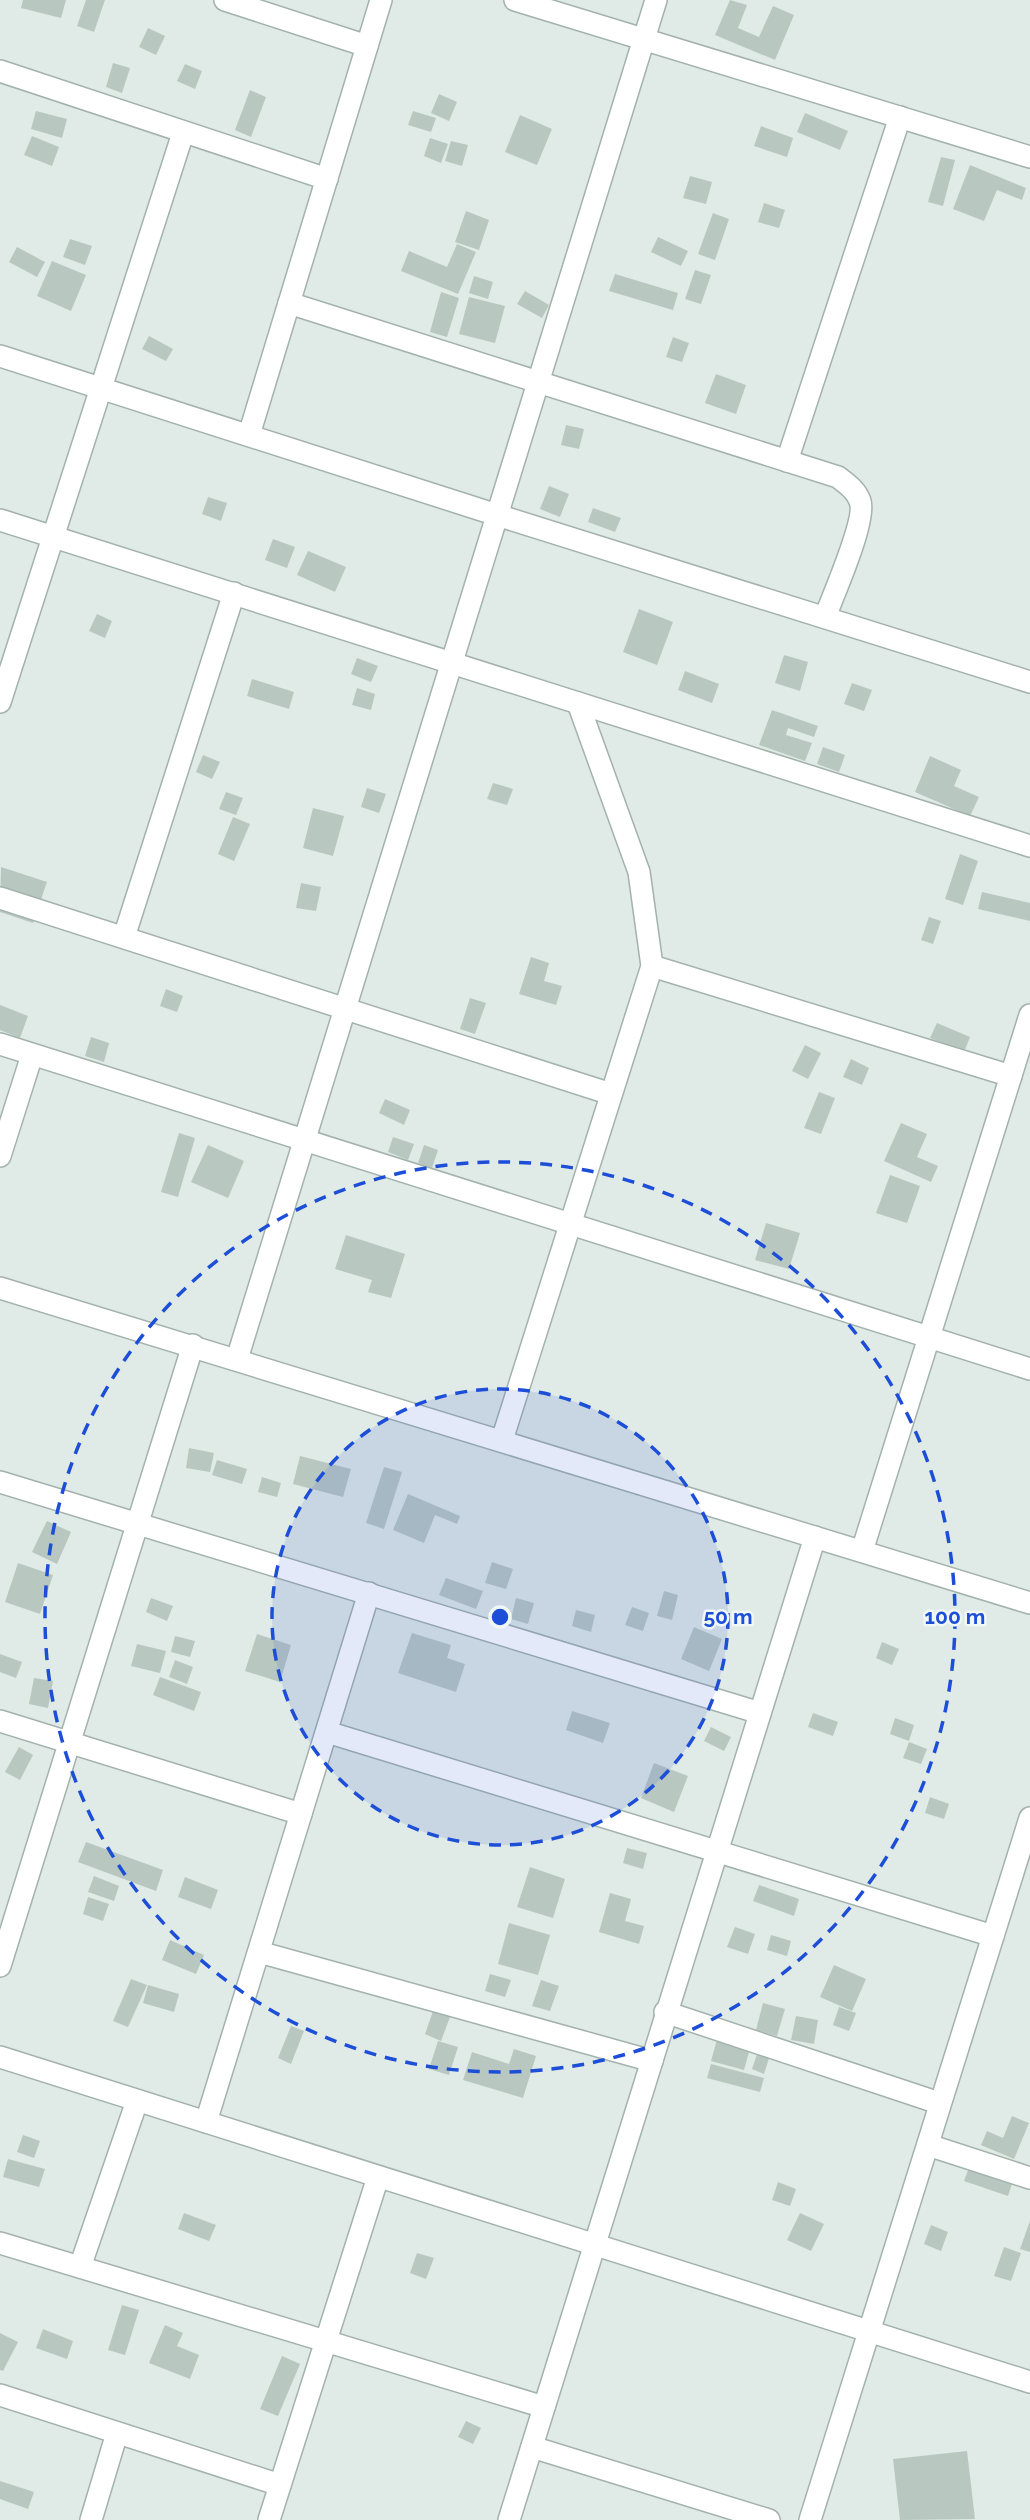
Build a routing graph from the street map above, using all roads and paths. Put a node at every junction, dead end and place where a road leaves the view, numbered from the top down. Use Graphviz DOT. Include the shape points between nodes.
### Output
graph roads {
  1 [pos="225,0"];
  2 [pos="381,0"];
  3 [pos="515,0"];
  4 [pos="656,0"];
  5 [pos="644,39"];
  6 [pos="367,46"];
  7 [pos="0,71"];
  8 [pos="900,117"];
  9 [pos="183,133"];
  10 [pos="1030,157"];
  11 [pos="327,179"];
  12 [pos="289,303"];
  13 [pos="0,356"];
  14 [pos="538,383"];
  15 [pos="101,388"];
  16 [pos="249,435"];
  17 [pos="787,460"];
  18 [pos="497,515"];
  19 [pos="0,520"];
  20 [pos="53,537"];
  21 [pos="234,593"];
  22 [pos="825,617"];
  23 [pos="451,664"];
  24 [pos="1030,682"];
  25 [pos="0,702"];
  26 [pos="578,703"];
  27 [pos="1030,846"];
  28 [pos="0,898"];
  29 [pos="124,936"];
  30 [pos="652,966"];
  31 [pos="346,1008"];
  32 [pos="1030,1015"];
  33 [pos="0,1044"];
  34 [pos="32,1055"];
  35 [pos="1011,1076"];
  36 [pos="611,1094"];
  37 [pos="305,1139"];
  38 [pos="0,1156"];
  39 [pos="571,1223"];
  40 [pos="0,1288"];
  41 [pos="929,1337"];
  42 [pos="193,1345"];
  43 [pos="237,1359"];
  44 [pos="1030,1369"];
  45 [pos="502,1440"];
  46 [pos="0,1482"];
  47 [pos="138,1523"];
  48 [pos="815,1537"];
  49 [pos="862,1551"];
  50 [pos="369,1594"];
  51 [pos="1030,1603"];
  52 [pos="760,1713"];
  53 [pos="0,1721"];
  54 [pos="327,1732"];
  55 [pos="70,1742"];
  56 [pos="301,1814"];
  57 [pos="1030,1818"];
  58 [pos="717,1851"];
  59 [pos="993,1936"];
  60 [pos="259,1952"];
  61 [pos="0,1966"];
  62 [pos="665,2012"];
  63 [pos="0,2057"];
  64 [pos="652,2061"];
  65 [pos="137,2101"];
  66 [pos="939,2103"];
  67 [pos="206,2122"];
  68 [pos="928,2145"];
  69 [pos="378,2176"];
  70 [pos="1030,2178"];
  71 [pos="0,2244"];
  72 [pos="594,2245"];
  73 [pos="80,2267"];
  74 [pos="869,2332"];
  75 [pos="325,2340"];
  76 [pos="1030,2382"];
  77 [pos="0,2395"];
  78 [pos="544,2407"];
  79 [pos="117,2433"];
  80 [pos="531,2447"];
  81 [pos="280,2485"];
  82 [pos="91,2520"];
  83 [pos="269,2520"];
  84 [pos="509,2520"];
  85 [pos="769,2520"];
  86 [pos="810,2520"];
  1 -- 6 [label="street"];
  2 -- 6 [label="street"];
  3 -- 5 [label="street"];
  4 -- 5 [label="street"];
  5 -- 8 [label="street"];
  5 -- 14 [label="street"];
  6 -- 11 [label="street"];
  7 -- 9 [label="street"];
  8 -- 10 [label="street"];
  8 -- 17 [label="street"];
  9 -- 11 [label="street"];
  9 -- 15 [label="street"];
  11 -- 12 [label="street"];
  12 -- 14 [label="street"];
  12 -- 16 [label="street"];
  13 -- 15 [label="street"];
  14 -- 17 [label="street"];
  14 -- 18 [label="street"];
  15 -- 16 [label="street"];
  15 -- 20 [label="street"];
  16 -- 18 [label="street"];
  17 -- 22 [label="street" via="838,477 862,503 860,521"];
  18 -- 22 [label="street"];
  18 -- 23 [label="street"];
  19 -- 20 [label="street"];
  20 -- 21 [label="street"];
  20 -- 25 [label="street"];
  21 -- 23 [label="street"];
  21 -- 29 [label="street"];
  22 -- 24 [label="street"];
  23 -- 26 [label="street"];
  23 -- 31 [label="street"];
  26 -- 27 [label="street"];
  26 -- 30 [label="street" via="639,873"];
  28 -- 29 [label="street"];
  29 -- 31 [label="street"];
  30 -- 35 [label="street"];
  30 -- 36 [label="street"];
  31 -- 36 [label="street"];
  31 -- 37 [label="street"];
  32 -- 35 [label="street"];
  33 -- 34 [label="street"];
  34 -- 37 [label="street"];
  34 -- 38 [label="street"];
  35 -- 41 [label="street"];
  36 -- 39 [label="street"];
  37 -- 39 [label="street"];
  37 -- 43 [label="street"];
  39 -- 41 [label="street"];
  39 -- 45 [label="street"];
  40 -- 42 [label="street"];
  41 -- 44 [label="street"];
  41 -- 49 [label="street"];
  42 -- 43 [label="street"];
  42 -- 47 [label="street"];
  43 -- 45 [label="street"];
  45 -- 48 [label="street"];
  46 -- 47 [label="street"];
  47 -- 50 [label="street"];
  47 -- 55 [label="street"];
  48 -- 49 [label="street"];
  48 -- 52 [label="street"];
  49 -- 51 [label="street"];
  50 -- 52 [label="street"];
  50 -- 54 [label="street"];
  52 -- 58 [label="street"];
  53 -- 55 [label="street"];
  54 -- 56 [label="street"];
  54 -- 58 [label="street"];
  55 -- 56 [label="street"];
  55 -- 61 [label="street"];
  56 -- 60 [label="street"];
  57 -- 59 [label="street"];
  58 -- 59 [label="street"];
  58 -- 62 [label="street"];
  59 -- 66 [label="street"];
  60 -- 64 [label="street"];
  60 -- 67 [label="street"];
  62 -- 64 [label="street"];
  62 -- 66 [label="street"];
  63 -- 65 [label="street"];
  64 -- 72 [label="street"];
  65 -- 67 [label="street"];
  65 -- 73 [label="street"];
  66 -- 68 [label="street"];
  67 -- 69 [label="street"];
  68 -- 70 [label="street"];
  68 -- 74 [label="street"];
  69 -- 72 [label="street"];
  69 -- 75 [label="street"];
  71 -- 73 [label="street"];
  72 -- 74 [label="street"];
  72 -- 78 [label="street"];
  73 -- 75 [label="street"];
  74 -- 76 [label="street"];
  74 -- 86 [label="street"];
  75 -- 78 [label="street"];
  75 -- 81 [label="street"];
  77 -- 79 [label="street"];
  78 -- 80 [label="street"];
  79 -- 81 [label="street"];
  79 -- 82 [label="street"];
  80 -- 84 [label="street"];
  80 -- 85 [label="street"];
  81 -- 83 [label="street"];
}
